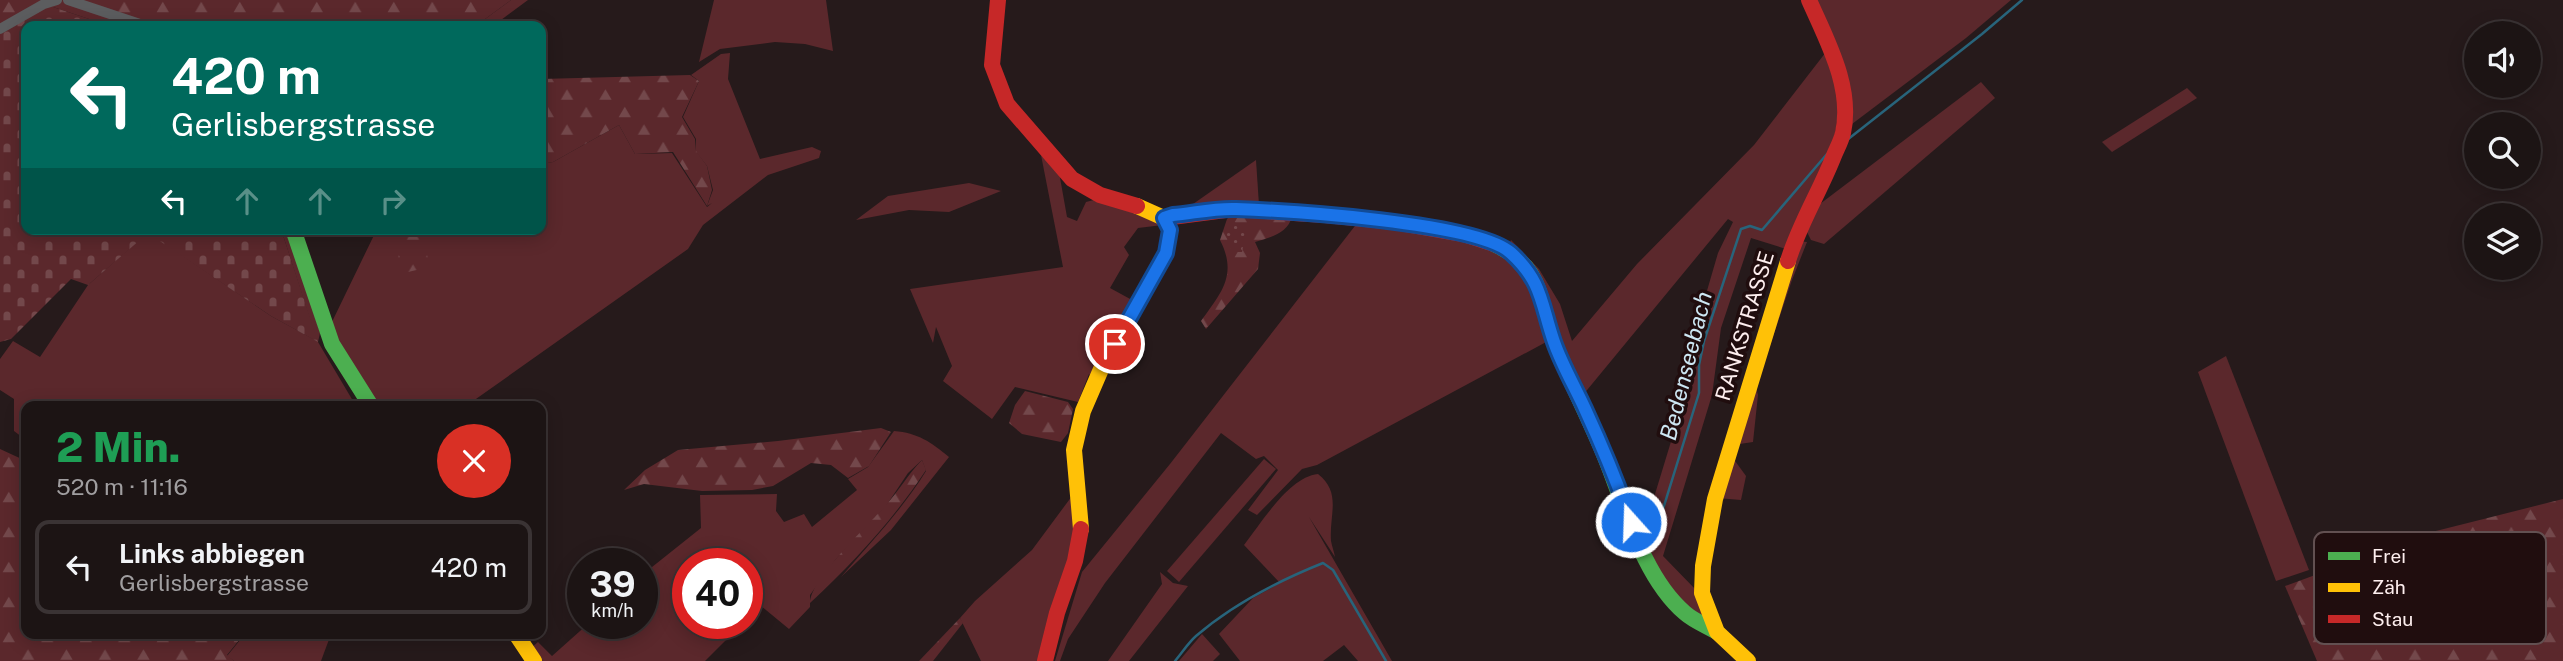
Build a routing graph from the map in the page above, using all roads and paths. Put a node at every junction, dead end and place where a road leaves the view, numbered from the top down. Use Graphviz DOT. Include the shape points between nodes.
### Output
graph roads {
  1 [pos="57,0"];
  2 [pos="68,0"];
  3 [pos="998,0"];
  4 [pos="1810,0"];
  5 [pos="131,21"];
  6 [pos="0,29"];
  7 [pos="1164,218"];
  8 [pos="295,235"];
  9 [pos="368,401"];
  10 [pos="1717,632"];
  11 [pos="519,639"];
  12 [pos="534,661"];
  13 [pos="1045,661"];
  14 [pos="1748,661"];
  1 -- 6 [label="street"];
  2 -- 5 [label="street"];
  3 -- 7 [label="street" via="992,65 1007,104 1072,179 1100,195"];
  4 -- 10 [label="street, RANKSTRASSE" via="1844,95 1843,133 1794,241 1715,499 1702,593"];
  7 -- 10 [label="street" via="1234,209 1395,222 1463,234 1511,253 1539,290 1554,342 1653,574 1685,613"];
  7 -- 13 [label="street" via="1170,230 1166,253 1102,367 1083,411 1074,450 1081,530"];
  8 -- 9 [label="street" via="332,344"];
  10 -- 14 [label="street, RANKSTRASSE"];
  11 -- 12 [label="street"];
}
